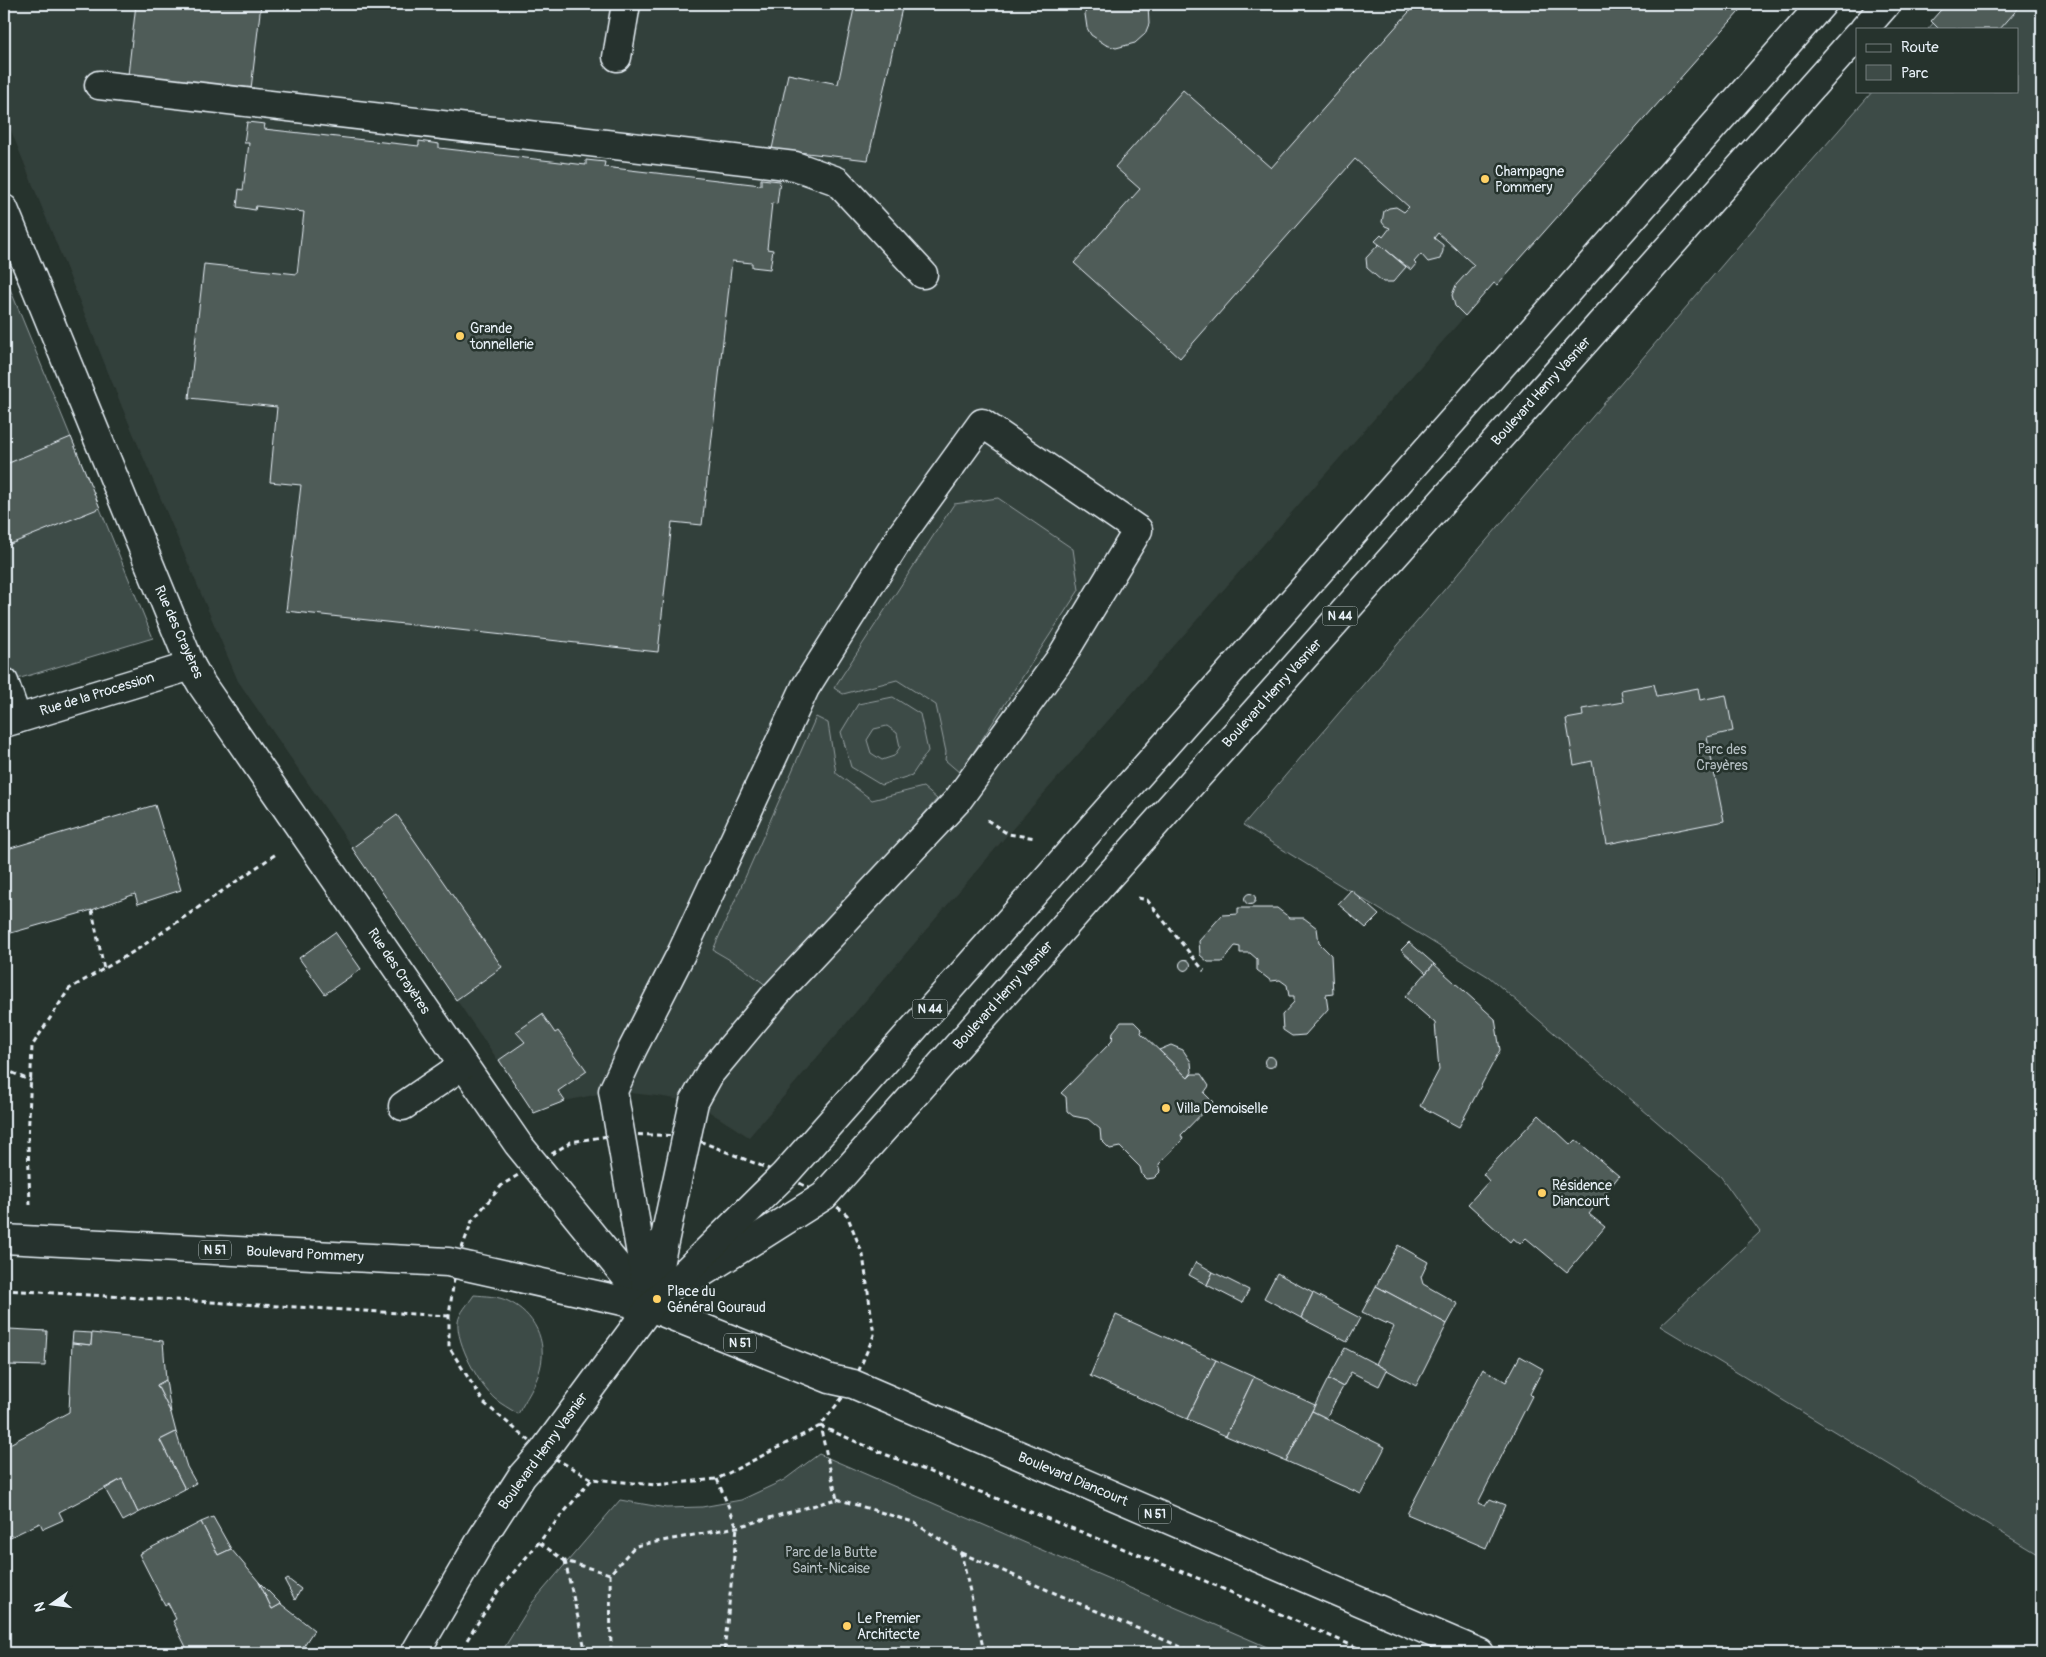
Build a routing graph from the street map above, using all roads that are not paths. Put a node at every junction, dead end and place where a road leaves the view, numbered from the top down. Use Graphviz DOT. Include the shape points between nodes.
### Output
graph roads {
  1 [pos="626,4"];
  2 [pos="1822,4"];
  3 [pos="1886,4"];
  4 [pos="1865,28"];
  5 [pos="1856,37"];
  6 [pos="617,57"];
  7 [pos="99,85"];
  8 [pos="4,208"];
  9 [pos="923,274"];
  10 [pos="191,666"];
  11 [pos="4,682"];
  12 [pos="10,721"];
  13 [pos="463,1064"];
  14 [pos="403,1106"];
  15 [pos="16,1240"];
  16 [pos="650,1306"];
  17 [pos="415,1653"];
  18 [pos="1480,1653"];
  1 -- 6 [label="main road"];
  2 -- 16 [label="main road, Boulevard Henry Vasnier / N 44" via="784,1175"];
  3 -- 4 [label="main road"];
  5 -- 16 [label="main road, Boulevard Henry Vasnier / N 44" via="824,1196"];
  7 -- 9 [label="main road" via="795,166 837,180"];
  8 -- 10 [label="main road, Rue des Crayères"];
  10 -- 12 [label="main road, Rue de la Procession"];
  10 -- 13 [label="main road, Rue des Crayères"];
  11 -- 12 [label="main road"];
  13 -- 14 [label="main road"];
  13 -- 16 [label="main road, Rue des Crayères" via="526,1154"];
  15 -- 16 [label="main road, Boulevard Pommery / N 51" via="456,1264"];
  16 -- 16 [label="main road" via="613,1091 683,950 805,688 902,534 982,423 1138,530 1060,660 957,801 776,994 710,1073 694,1102"];
  16 -- 17 [label="main road, Boulevard Henry Vasnier / N 44" via="522,1476"];
  16 -- 18 [label="main road, Boulevard Diancourt / N 51" via="841,1382"];
}
